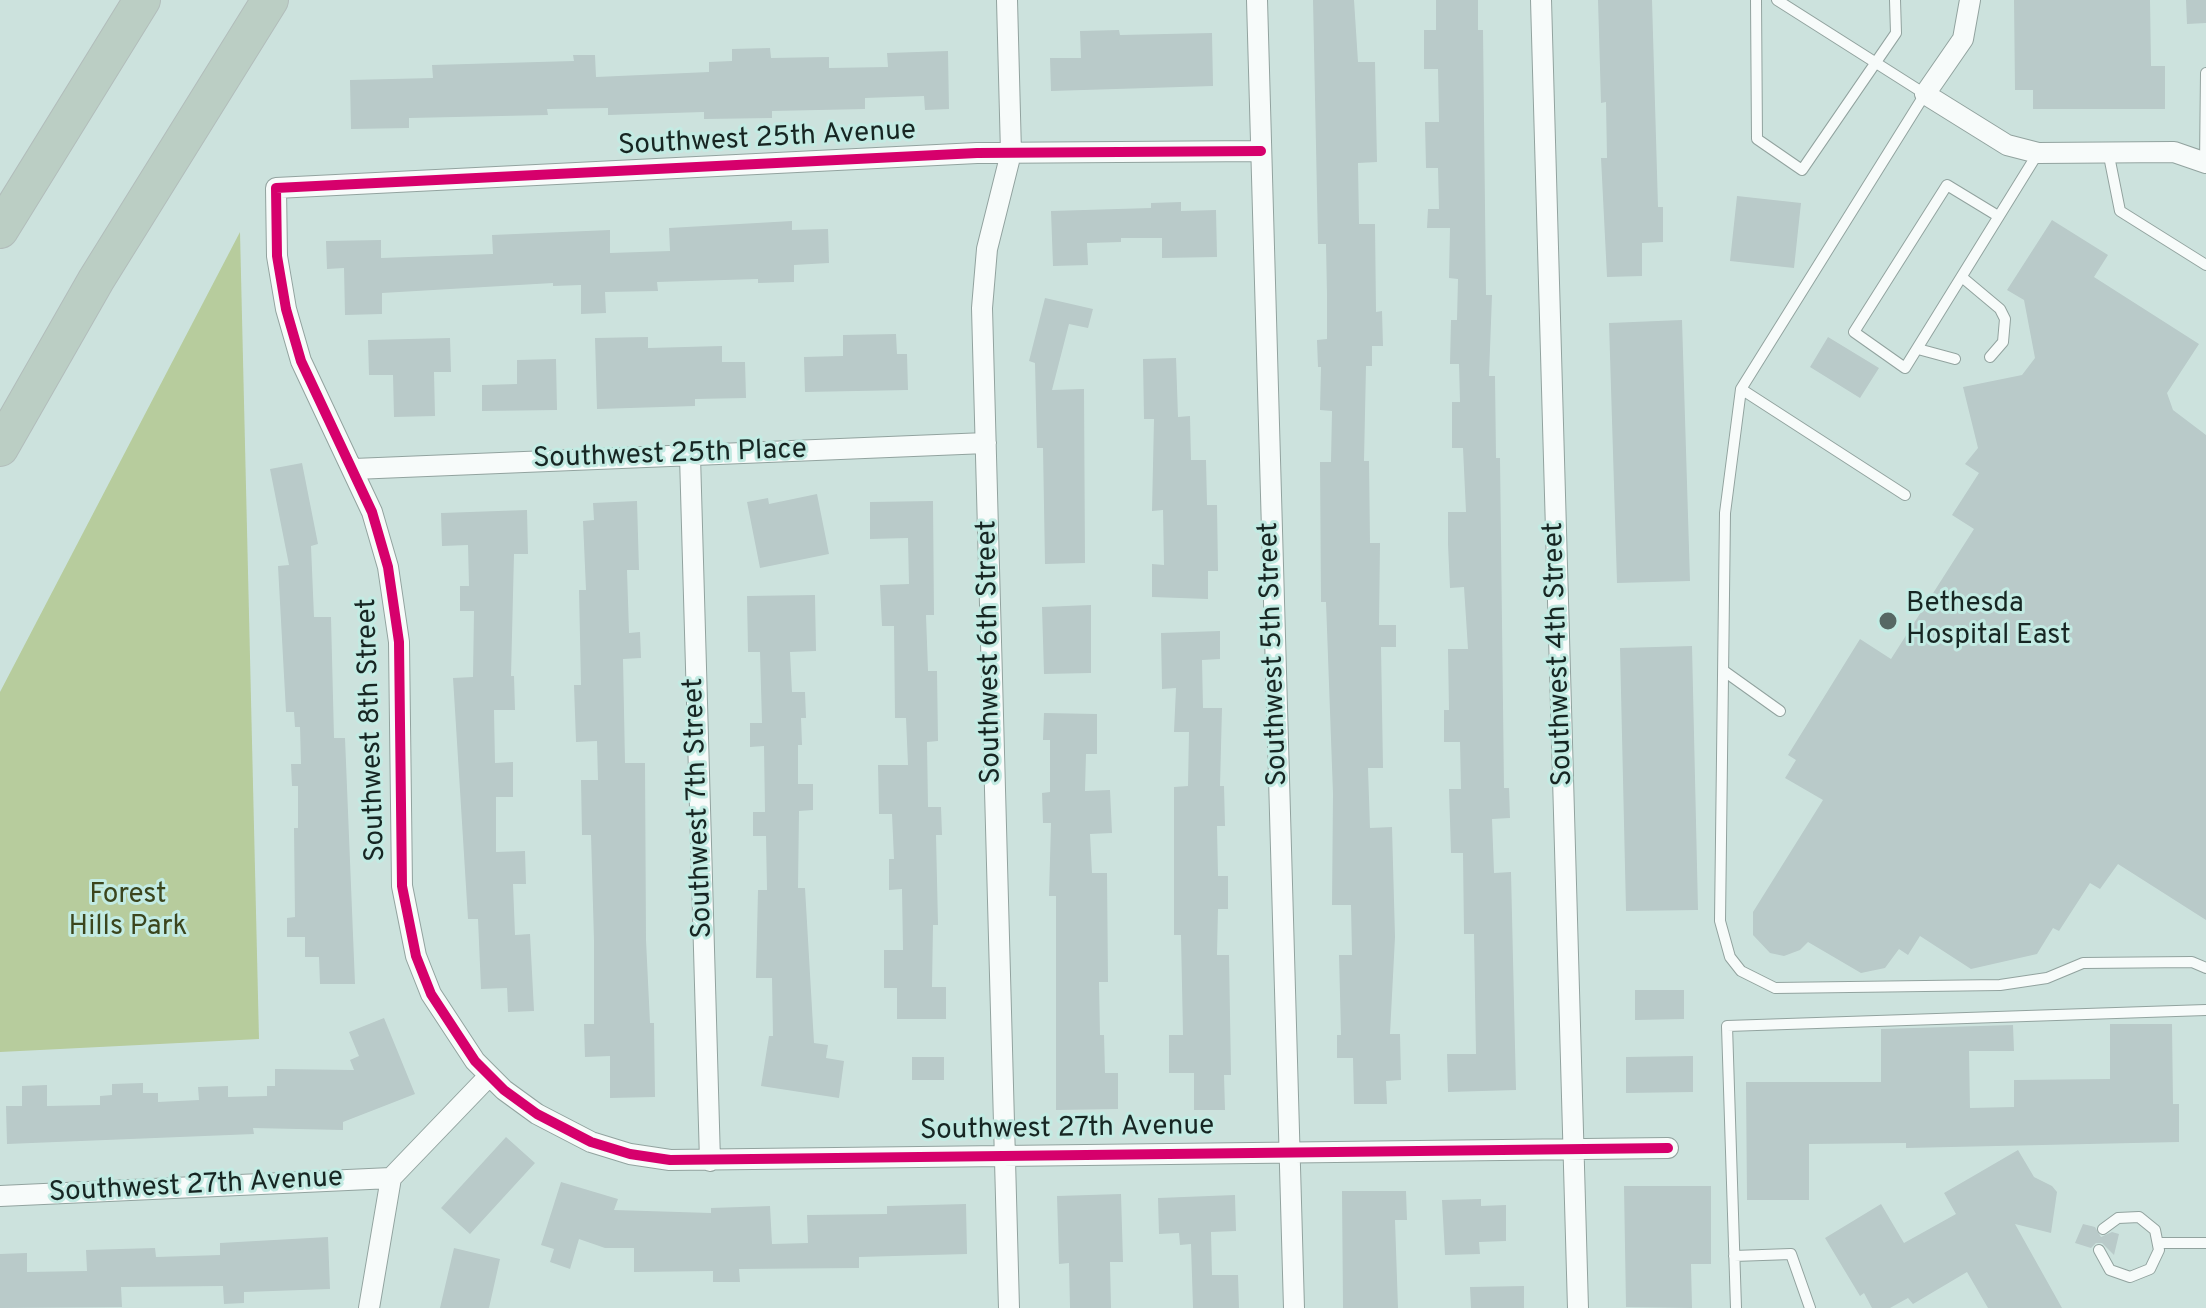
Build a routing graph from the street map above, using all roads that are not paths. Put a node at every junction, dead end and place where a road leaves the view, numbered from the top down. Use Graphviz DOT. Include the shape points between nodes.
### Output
graph roads {
  1 [pos="142,0"];
  2 [pos="270,0"];
  3 [pos="1007,0"];
  4 [pos="1257,0"];
  5 [pos="1541,0"];
  6 [pos="1756,0"];
  7 [pos="1777,0"];
  8 [pos="1895,0"];
  9 [pos="1970,0"];
  10 [pos="1876,64"];
  11 [pos="2206,73"];
  12 [pos="1925,94"];
  13 [pos="1261,151"];
  14 [pos="2108,151"];
  15 [pos="1011,153"];
  16 [pos="2038,153"];
  17 [pos="2205,163"];
  18 [pos="276,188"];
  19 [pos="1998,216"];
  20 [pos="0,230"];
  21 [pos="2206,265"];
  22 [pos="1963,278"];
  23 [pos="1918,349"];
  24 [pos="1990,357"];
  25 [pos="1955,359"];
  26 [pos="1741,389"];
  27 [pos="986,443"];
  28 [pos="0,448"];
  29 [pos="690,456"];
  30 [pos="354,469"];
  31 [pos="1905,495"];
  32 [pos="1724,671"];
  33 [pos="1780,711"];
  34 [pos="2206,968"];
  35 [pos="2206,1010"];
  36 [pos="489,1076"];
  37 [pos="1668,1148"];
  38 [pos="1574,1149"];
  39 [pos="1290,1151"];
  40 [pos="1004,1154"];
  41 [pos="710,1161"];
  42 [pos="391,1178"];
  43 [pos="0,1196"];
  44 [pos="2103,1229"];
  45 [pos="2160,1243"];
  46 [pos="2206,1243"];
  47 [pos="2099,1250"];
  48 [pos="1734,1256"];
  49 [pos="369,1308"];
  50 [pos="1009,1308"];
  51 [pos="1294,1308"];
  52 [pos="1578,1308"];
  53 [pos="1736,1308"];
  54 [pos="1810,1308"];
  1 -- 20 [label="highway"];
  2 -- 28 [label="highway" via="96,280"];
  3 -- 15 [label="street, Southwest 6th Street"];
  4 -- 13 [label="street, Southwest 5th Street"];
  5 -- 38 [label="street, Southwest 4th Street"];
  6 -- 10 [label="lane" via="1757,139 1802,170"];
  7 -- 10 [label="lane"];
  8 -- 10 [label="lane" via="1896,33"];
  9 -- 12 [label="street" via="1963,39"];
  10 -- 12 [label="lane"];
  11 -- 17 [label="lane"];
  12 -- 16 [label="street" via="2007,145"];
  12 -- 26 [label="lane"];
  13 -- 15 [label="street, Southwest 25th Avenue"];
  13 -- 39 [label="street, Southwest 5th Street"];
  14 -- 16 [label="street"];
  14 -- 17 [label="street" via="2174,152"];
  14 -- 21 [label="lane" via="2120,211"];
  15 -- 18 [label="street, Southwest 25th Avenue"];
  15 -- 27 [label="street, Southwest 6th Street" via="987,249 982,308"];
  16 -- 19 [label="lane"];
  18 -- 30 [label="street, Southwest 8th Street" via="277,256 286,309 311,383"];
  19 -- 22 [label="lane"];
  19 -- 23 [label="lane" via="1947,185 1854,332 1905,368"];
  22 -- 23 [label="lane"];
  22 -- 24 [label="lane" via="2005,319 2003,342"];
  23 -- 25 [label="lane"];
  26 -- 31 [label="lane"];
  26 -- 32 [label="lane" via="1725,513"];
  27 -- 29 [label="street, Southwest 25th Place"];
  27 -- 40 [label="street, Southwest 6th Street"];
  29 -- 30 [label="street, Southwest 25th Place"];
  29 -- 41 [label="street, Southwest 7th Street"];
  30 -- 36 [label="street, Southwest 8th Street" via="372,512 395,604 406,917 431,994"];
  32 -- 33 [label="lane"];
  32 -- 34 [label="lane" via="1720,921 1730,957 1757,982 1775,988 2000,985 2047,978 2083,963 2192,962"];
  35 -- 48 [label="lane" via="1727,1026"];
  36 -- 41 [label="street, Southwest 27th Avenue" via="537,1114 581,1138 630,1154"];
  36 -- 42 [label="street"];
  37 -- 38 [label="street, Southwest 27th Avenue"];
  38 -- 39 [label="street, Southwest 27th Avenue"];
  38 -- 52 [label="street, Southwest 4th Street"];
  39 -- 40 [label="street, Southwest 27th Avenue"];
  39 -- 51 [label="street, Southwest 5th Street"];
  40 -- 41 [label="street, Southwest 27th Avenue"];
  40 -- 50 [label="street, Southwest 6th Street"];
  42 -- 43 [label="street, Southwest 27th Avenue"];
  42 -- 49 [label="street"];
  44 -- 45 [label="lane" via="2118,1218 2139,1217 2155,1230"];
  45 -- 46 [label="lane"];
  45 -- 47 [label="lane" via="2150,1269 2130,1277 2110,1270"];
  48 -- 53 [label="lane"];
  48 -- 54 [label="lane" via="1791,1254"];
}
